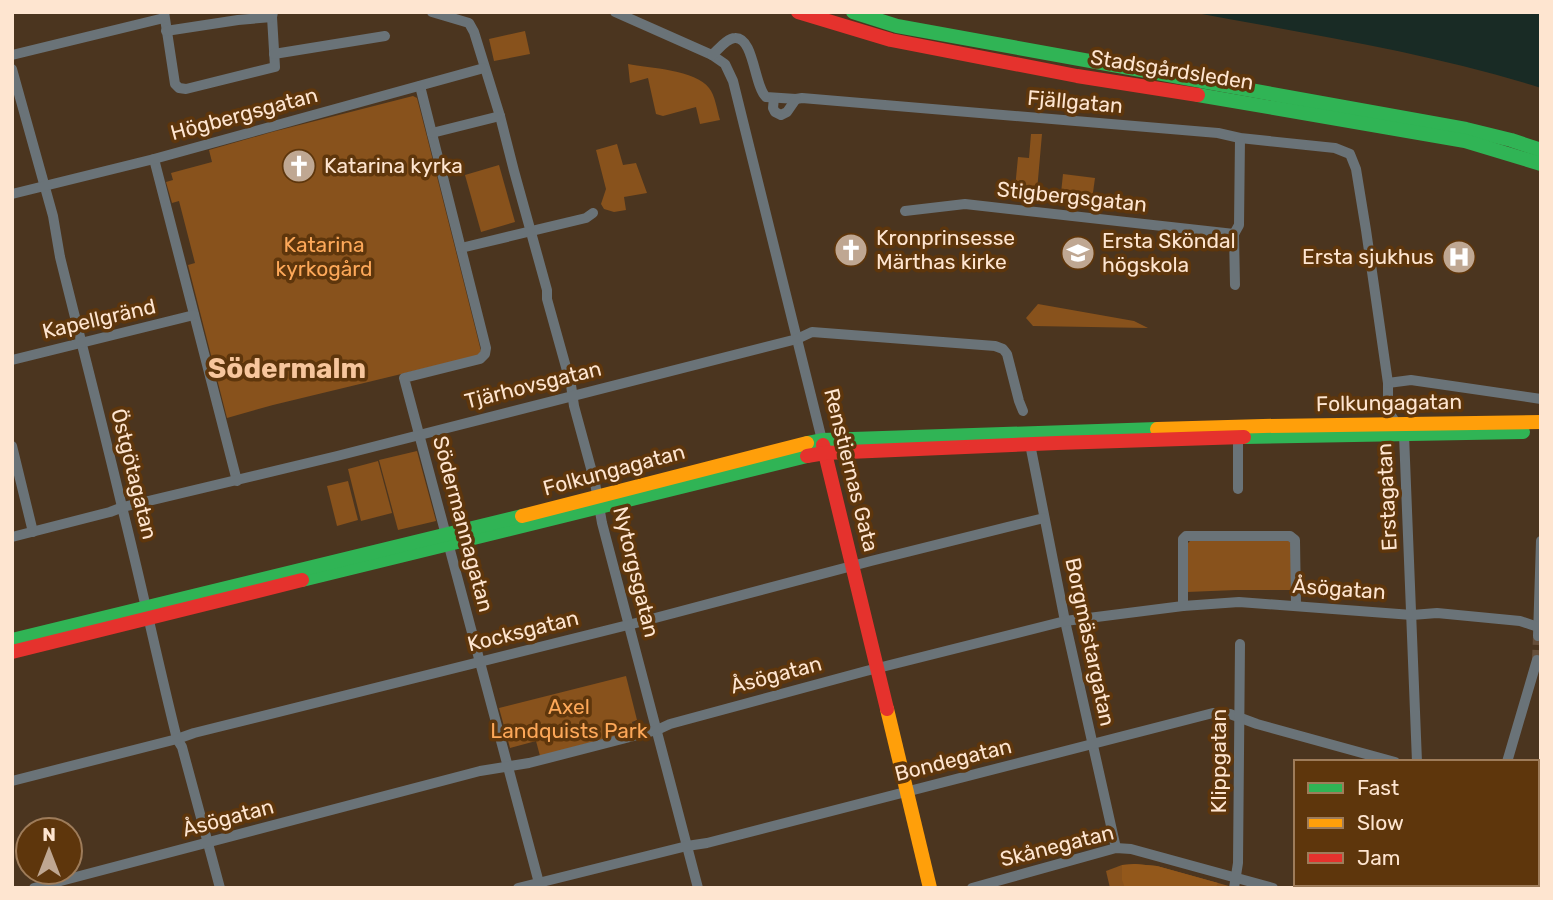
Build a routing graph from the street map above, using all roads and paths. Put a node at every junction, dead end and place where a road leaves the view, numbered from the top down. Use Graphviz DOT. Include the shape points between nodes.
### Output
graph roads {
  1 [pos="432,12"];
  2 [pos="615,12"];
  3 [pos="853,12"];
  4 [pos="805,13"];
  5 [pos="164,15"];
  6 [pos="272,15"];
  7 [pos="236,16"];
  8 [pos="166,32"];
  9 [pos="385,36"];
  10 [pos="12,54"];
  11 [pos="274,54"];
  12 [pos="712,55"];
  13 [pos="484,68"];
  14 [pos="12,69"];
  15 [pos="420,86"];
  16 [pos="774,98"];
  17 [pos="796,99"];
  18 [pos="500,116"];
  19 [pos="432,133"];
  20 [pos="1240,138"];
  21 [pos="1541,150"];
  22 [pos="1350,154"];
  23 [pos="154,159"];
  24 [pos="1541,164"];
  25 [pos="45,186"];
  26 [pos="12,194"];
  27 [pos="905,211"];
  28 [pos="593,213"];
  29 [pos="530,232"];
  30 [pos="1234,234"];
  31 [pos="461,248"];
  32 [pos="1234,285"];
  33 [pos="194,315"];
  34 [pos="797,339"];
  35 [pos="81,342"];
  36 [pos="12,360"];
  37 [pos="1388,383"];
  38 [pos="572,395"];
  39 [pos="1541,399"];
  40 [pos="1023,411"];
  41 [pos="1541,422"];
  42 [pos="1400,430"];
  43 [pos="1541,431"];
  44 [pos="1238,432"];
  45 [pos="418,435"];
  46 [pos="1030,444"];
  47 [pos="12,446"];
  48 [pos="824,447"];
  49 [pos="237,481"];
  50 [pos="1238,489"];
  51 [pos="599,502"];
  52 [pos="122,507"];
  53 [pos="1044,518"];
  54 [pos="33,532"];
  55 [pos="12,537"];
  56 [pos="447,539"];
  57 [pos="1541,541"];
  58 [pos="853,566"];
  59 [pos="1296,605"];
  60 [pos="1183,606"];
  61 [pos="147,614"];
  62 [pos="1412,615"];
  63 [pos="1065,621"];
  64 [pos="628,624"];
  65 [pos="1539,631"];
  66 [pos="12,640"];
  67 [pos="1240,644"];
  68 [pos="12,652"];
  69 [pos="1537,660"];
  70 [pos="480,662"];
  71 [pos="878,668"];
  72 [pos="1238,717"];
  73 [pos="657,730"];
  74 [pos="177,738"];
  75 [pos="1093,745"];
  76 [pos="1388,760"];
  77 [pos="1417,760"];
  78 [pos="1508,760"];
  79 [pos="509,768"];
  80 [pos="12,781"];
  81 [pos="906,792"];
  82 [pos="209,843"];
  83 [pos="687,846"];
  84 [pos="1116,848"];
  85 [pos="539,883"];
  86 [pos="1235,883"];
  87 [pos="34,888"];
  88 [pos="220,888"];
  89 [pos="518,888"];
  90 [pos="698,888"];
  91 [pos="930,888"];
  92 [pos="972,888"];
  93 [pos="1273,888"];
  1 -- 13 [label="street, Nytorgsgatan" via="469,23"];
  2 -- 12 [label="street"];
  3 -- 21 [label="street, Stadsgårdsleden" via="897,26 1466,129"];
  4 -- 24 [label="street, Stadsgårdsleden" via="891,40 1465,141"];
  5 -- 8 [label="street"];
  5 -- 10 [label="street"];
  6 -- 7 [label="street"];
  6 -- 11 [label="street"];
  7 -- 8 [label="street"];
  8 -- 11 [label="street" via="179,88 275,66"];
  9 -- 11 [label="street"];
  12 -- 16 [label="street, Fjällgatan" via="731,39 740,39 751,56 762,94"];
  12 -- 34 [label="street, Renstiernas Gata" via="724,64 733,81"];
  13 -- 15 [label="street, Högbergsgatan"];
  13 -- 18 [label="street, Nytorgsgatan"];
  14 -- 25 [label="street, Östgötagatan"];
  15 -- 19 [label="street"];
  15 -- 23 [label="street, Högbergsgatan"];
  16 -- 17 [label="street, Fjällgatan"];
  16 -- 17 [label="street, Fjällgatan" via="775,113 781,115"];
  17 -- 20 [label="street, Fjällgatan"];
  18 -- 19 [label="street"];
  18 -- 29 [label="street, Nytorgsgatan"];
  19 -- 31 [label="street"];
  20 -- 22 [label="street, Fjällgatan" via="1335,148"];
  20 -- 30 [label="street" via="1239,225"];
  22 -- 37 [label="street, Erstagatan"];
  23 -- 25 [label="street, Högbergsgatan"];
  23 -- 33 [label="street"];
  25 -- 26 [label="street, Högbergsgatan"];
  25 -- 35 [label="street, Östgötagatan"];
  27 -- 30 [label="street, Stigbergsgatan" via="965,204"];
  28 -- 29 [label="street"];
  29 -- 31 [label="street"];
  29 -- 38 [label="street, Nytorgsgatan"];
  30 -- 32 [label="street"];
  31 -- 45 [label="street, Södermannagatan" via="485,354 404,378"];
  33 -- 35 [label="street, Kapellgränd"];
  33 -- 49 [label="street"];
  34 -- 38 [label="street, Tjärhovsgatan"];
  34 -- 40 [label="street, Tjärhovsgatan" via="812,332 995,346 1007,354"];
  34 -- 48 [label="street, Renstiernas Gata"];
  35 -- 36 [label="street, Kapellgränd"];
  35 -- 52 [label="street, Östgötagatan"];
  37 -- 39 [label="street, Folkungagatan" via="1411,380"];
  37 -- 42 [label="street, Erstagatan" via="1388,411"];
  38 -- 45 [label="street, Tjärhovsgatan"];
  38 -- 51 [label="street, Nytorgsgatan"];
  41 -- 42 [label="street, Folkungagatan"];
  42 -- 43 [label="street, Folkungagatan"];
  42 -- 44 [label="street, Folkungagatan" via="1369,434"];
  42 -- 62 [label="street, Erstagatan"];
  44 -- 46 [label="street, Folkungagatan"];
  44 -- 48 [label="street, Folkungagatan"];
  44 -- 50 [label="street"];
  45 -- 49 [label="street, Tjärhovsgatan"];
  45 -- 56 [label="street, Södermannagatan"];
  46 -- 48 [label="street, Folkungagatan"];
  46 -- 53 [label="street, Borgmästargatan"];
  47 -- 54 [label="street"];
  48 -- 51 [label="street, Folkungagatan" via="799,457"];
  48 -- 58 [label="street, Renstiernas Gata"];
  49 -- 52 [label="street, Tjärhovsgatan"];
  51 -- 56 [label="street, Folkungagatan"];
  51 -- 64 [label="street, Nytorgsgatan"];
  52 -- 54 [label="street, Tjärhovsgatan"];
  52 -- 61 [label="street, Östgötagatan"];
  53 -- 58 [label="street, Kocksgatan"];
  53 -- 63 [label="street, Borgmästargatan"];
  54 -- 55 [label="street, Tjärhovsgatan"];
  56 -- 61 [label="street, Folkungagatan"];
  56 -- 70 [label="street, Södermannagatan"];
  57 -- 65 [label="street"];
  58 -- 64 [label="street, Kocksgatan"];
  58 -- 71 [label="street, Renstiernas Gata"];
  59 -- 60 [label="street, Åsögatan" via="1239,602"];
  59 -- 60 [label="street" via="1295,540 1290,536 1186,536"];
  59 -- 62 [label="street, Åsögatan"];
  60 -- 63 [label="street, Åsögatan"];
  61 -- 66 [label="street, Folkungagatan"];
  61 -- 68 [label="street, Folkungagatan"];
  61 -- 74 [label="street, Östgötagatan"];
  62 -- 65 [label="street, Åsögatan" via="1520,621"];
  62 -- 77 [label="street, Erstagatan"];
  63 -- 71 [label="street, Åsögatan"];
  63 -- 75 [label="street, Borgmästargatan"];
  64 -- 70 [label="street, Kocksgatan"];
  64 -- 73 [label="street, Nytorgsgatan"];
  67 -- 72 [label="street, Klippgatan"];
  69 -- 78 [label="street"];
  70 -- 74 [label="street, Kocksgatan"];
  70 -- 79 [label="street, Södermannagatan"];
  71 -- 73 [label="street, Åsögatan"];
  71 -- 81 [label="street, Renstiernas Gata"];
  72 -- 75 [label="street, Bondegatan" via="1213,713"];
  72 -- 76 [label="street, Bondegatan"];
  72 -- 86 [label="street, Klippgatan"];
  73 -- 79 [label="street, Åsögatan"];
  73 -- 83 [label="street, Nytorgsgatan"];
  74 -- 80 [label="street, Kocksgatan"];
  74 -- 82 [label="street, Östgötagatan"];
  75 -- 81 [label="street, Bondegatan"];
  75 -- 84 [label="street, Borgmästargatan"];
  79 -- 82 [label="street, Åsögatan" via="480,771"];
  79 -- 85 [label="street, Södermannagatan"];
  81 -- 83 [label="street, Bondegatan"];
  81 -- 91 [label="street, Renstiernas Gata"];
  82 -- 87 [label="street, Åsögatan"];
  82 -- 88 [label="street, Östgötagatan"];
  83 -- 85 [label="street, Bondegatan"];
  83 -- 90 [label="street, Nytorgsgatan"];
  84 -- 86 [label="street, Skånegatan"];
  84 -- 92 [label="street, Skånegatan"];
  85 -- 89 [label="street, Bondegatan"];
  86 -- 93 [label="street, Skånegatan"];
}
